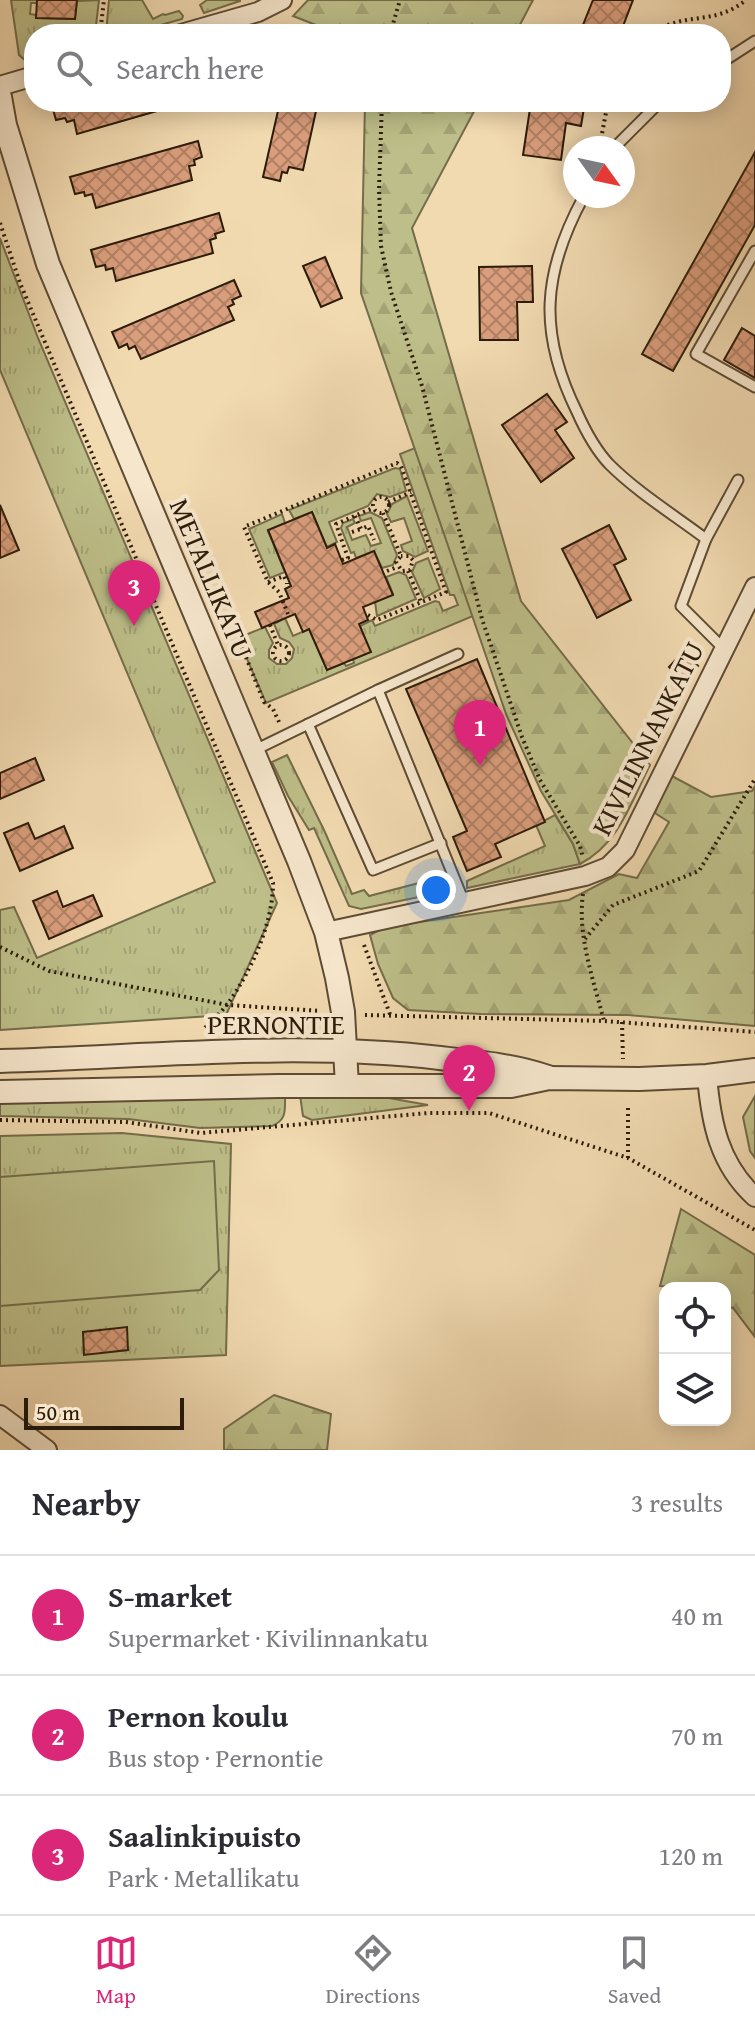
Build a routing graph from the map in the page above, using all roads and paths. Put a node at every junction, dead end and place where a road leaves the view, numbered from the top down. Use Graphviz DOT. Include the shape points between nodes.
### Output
graph roads {
  1 [pos="104,0"];
  2 [pos="282,0"];
  3 [pos="400,0"];
  4 [pos="746,0"];
  5 [pos="101,24"];
  6 [pos="216,24"];
  7 [pos="393,24"];
  8 [pos="665,24"];
  9 [pos="755,41"];
  10 [pos="731,57"];
  11 [pos="24,79"];
  12 [pos="0,86"];
  13 [pos="0,97"];
  14 [pos="382,112"];
  15 [pos="605,112"];
  16 [pos="650,112"];
  17 [pos="601,136"];
  18 [pos="626,136"];
  19 [pos="577,208"];
  20 [pos="0,223"];
  21 [pos="755,251"];
  22 [pos="20,259"];
  23 [pos="13,261"];
  24 [pos="755,387"];
  25 [pos="738,480"];
  26 [pos="411,492"];
  27 [pos="388,502"];
  28 [pos="373,508"];
  29 [pos="285,510"];
  30 [pos="383,513"];
  31 [pos="355,515"];
  32 [pos="288,518"];
  33 [pos="361,529"];
  34 [pos="352,532"];
  35 [pos="706,539"];
  36 [pos="374,540"];
  37 [pos="401,556"];
  38 [pos="342,560"];
  39 [pos="397,567"];
  40 [pos="387,571"];
  41 [pos="408,571"];
  42 [pos="268,582"];
  43 [pos="287,583"];
  44 [pos="755,587"];
  45 [pos="421,602"];
  46 [pos="288,614"];
  47 [pos="366,614"];
  48 [pos="270,625"];
  49 [pos="237,635"];
  50 [pos="278,645"];
  51 [pos="724,649"];
  52 [pos="458,654"];
  53 [pos="378,690"];
  54 [pos="308,724"];
  55 [pos="284,735"];
  56 [pos="252,751"];
  57 [pos="755,779"];
  58 [pos="441,843"];
  59 [pos="585,876"];
  60 [pos="464,902"];
  61 [pos="326,932"];
  62 [pos="585,939"];
  63 [pos="364,945"];
  64 [pos="0,947"];
  65 [pos="228,1005"];
  66 [pos="343,1012"];
  67 [pos="391,1017"];
  68 [pos="604,1021"];
  69 [pos="622,1022"];
  70 [pos="201,1031"];
  71 [pos="755,1032"];
  72 [pos="345,1051"];
  73 [pos="623,1059"];
  74 [pos="0,1061"];
  75 [pos="755,1070"];
  76 [pos="707,1076"];
  77 [pos="549,1078"];
  78 [pos="347,1086"];
  79 [pos="0,1092"];
  80 [pos="628,1107"];
  81 [pos="0,1120"];
  82 [pos="628,1158"];
  83 [pos="755,1197"];
  84 [pos="755,1230"];
  85 [pos="0,1415"];
  86 [pos="47,1450"];
  1 -- 5 [label="path"];
  2 -- 6 [label="street"];
  3 -- 7 [label="path"];
  4 -- 8 [label="path" via="718,17"];
  9 -- 10 [label="lane"];
  11 -- 12 [label="street"];
  13 -- 56 [label="street, METALLIKATU" via="48,264"];
  14 -- 59 [label="path" via="381,246 391,292 422,386 482,619 522,737 540,780 580,846"];
  15 -- 17 [label="path"];
  16 -- 18 [label="lane"];
  19 -- 35 [label="lane" via="559,253 551,292 548,321 555,363 581,422 608,463"];
  20 -- 23 [label="path"];
  21 -- 24 [label="lane" via="696,354"];
  22 -- 23 [label="path"];
  23 -- 65 [label="path" via="273,883 263,936"];
  25 -- 35 [label="lane"];
  26 -- 27 [label="path"];
  26 -- 29 [label="path" via="401,465 395,463"];
  26 -- 45 [label="path" via="446,592"];
  27 -- 28 [label="path" via="378,496"];
  27 -- 30 [label="path"];
  28 -- 30 [label="path"];
  28 -- 31 [label="path"];
  29 -- 32 [label="path"];
  29 -- 42 [label="path" via="244,527"];
  30 -- 37 [label="path"];
  31 -- 33 [label="path"];
  31 -- 38 [label="path" via="335,526 348,558"];
  33 -- 34 [label="path"];
  33 -- 36 [label="path" via="368,526"];
  35 -- 51 [label="lane" via="681,606"];
  37 -- 39 [label="path"];
  37 -- 41 [label="path" via="413,560"];
  39 -- 40 [label="path"];
  39 -- 41 [label="path"];
  41 -- 45 [label="path"];
  42 -- 43 [label="path" via="284,576"];
  42 -- 46 [label="path" via="284,595"];
  44 -- 51 [label="street, KIVILINNANKATU"];
  45 -- 47 [label="path" via="377,620"];
  48 -- 50 [label="path"];
  49 -- 55 [label="path" via="264,702 273,709"];
  50 -- 50 [label="path" via="289,648 285,660 274,656"];
  51 -- 59 [label="street, KIVILINNANKATU" via="625,850 608,867"];
  52 -- 53 [label="lane"];
  53 -- 54 [label="lane"];
  53 -- 58 [label="lane"];
  54 -- 55 [label="lane"];
  54 -- 58 [label="lane" via="373,870"];
  55 -- 56 [label="lane"];
  56 -- 61 [label="street, METALLIKATU"];
  57 -- 62 [label="path" via="699,871 613,905"];
  58 -- 60 [label="lane"];
  59 -- 60 [label="street, KIVILINNANKATU"];
  59 -- 62 [label="path"];
  60 -- 61 [label="street, KIVILINNANKATU"];
  61 -- 66 [label="street, METALLIKATU"];
  62 -- 68 [label="path"];
  63 -- 67 [label="path"];
  64 -- 65 [label="path" via="49,971"];
  65 -- 66 [label="path"];
  65 -- 70 [label="path"];
  66 -- 67 [label="path"];
  66 -- 72 [label="street, METALLIKATU"];
  67 -- 68 [label="path"];
  68 -- 69 [label="path"];
  69 -- 71 [label="path"];
  69 -- 73 [label="path"];
  72 -- 74 [label="street, PERNONTIE"];
  72 -- 77 [label="street, PERNONTIE" via="518,1067"];
  72 -- 78 [label="street, METALLIKATU"];
  75 -- 76 [label="street, PERNONTIE"];
  76 -- 77 [label="street, PERNONTIE"];
  76 -- 83 [label="street" via="711,1117 724,1158"];
  77 -- 78 [label="street, PERNONTIE" via="511,1086"];
  78 -- 79 [label="street, PERNONTIE"];
  80 -- 82 [label="path"];
  81 -- 82 [label="path" via="126,1122 201,1133 469,1111"];
  82 -- 84 [label="path"];
  85 -- 86 [label="street"];
}
